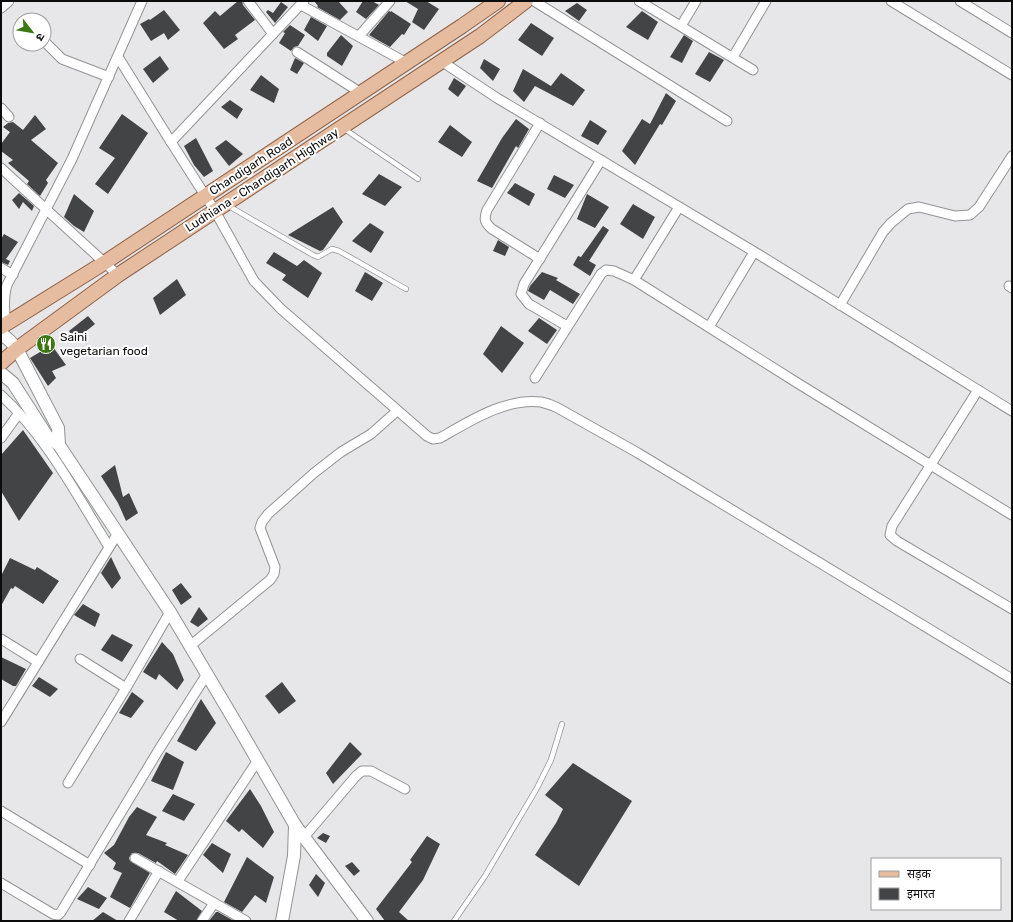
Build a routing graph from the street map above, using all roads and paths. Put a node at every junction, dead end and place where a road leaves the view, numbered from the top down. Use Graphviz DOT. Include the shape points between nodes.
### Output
graph roads {
  1 [pos="9,1"];
  2 [pos="142,1"];
  3 [pos="248,1"];
  4 [pos="390,1"];
  5 [pos="498,1"];
  6 [pos="526,1"];
  7 [pos="534,1"];
  8 [pos="639,1"];
  9 [pos="696,1"];
  10 [pos="766,1"];
  11 [pos="891,1"];
  12 [pos="960,1"];
  13 [pos="302,3"];
  14 [pos="1,8"];
  15 [pos="681,26"];
  16 [pos="1012,33"];
  17 [pos="273,34"];
  18 [pos="359,36"];
  19 [pos="52,49"];
  20 [pos="297,52"];
  21 [pos="118,57"];
  22 [pos="733,57"];
  23 [pos="441,61"];
  24 [pos="407,63"];
  25 [pos="753,70"];
  26 [pos="1012,75"];
  27 [pos="109,76"];
  28 [pos="361,93"];
  29 [pos="1,108"];
  30 [pos="9,117"];
  31 [pos="727,121"];
  32 [pos="540,123"];
  33 [pos="341,127"];
  34 [pos="171,142"];
  35 [pos="1012,156"];
  36 [pos="601,160"];
  37 [pos="1,168"];
  38 [pos="418,179"];
  39 [pos="205,196"];
  40 [pos="220,207"];
  41 [pos="679,207"];
  42 [pos="47,211"];
  43 [pos="754,252"];
  44 [pos="540,259"];
  45 [pos="104,263"];
  46 [pos="1,268"];
  47 [pos="13,275"];
  48 [pos="118,275"];
  49 [pos="634,280"];
  50 [pos="406,288"];
  51 [pos="840,305"];
  52 [pos="567,326"];
  53 [pos="709,326"];
  54 [pos="3,328"];
  55 [pos="18,349"];
  56 [pos="1,363"];
  57 [pos="1,373"];
  58 [pos="535,378"];
  59 [pos="978,390"];
  60 [pos="1,395"];
  61 [pos="397,411"];
  62 [pos="1012,411"];
  63 [pos="19,413"];
  64 [pos="1,438"];
  65 [pos="59,445"];
  66 [pos="930,465"];
  67 [pos="1012,515"];
  68 [pos="118,533"];
  69 [pos="109,547"];
  70 [pos="1012,609"];
  71 [pos="170,612"];
  72 [pos="1,639"];
  73 [pos="190,646"];
  74 [pos="80,659"];
  75 [pos="38,662"];
  76 [pos="207,674"];
  77 [pos="1012,679"];
  78 [pos="126,688"];
  79 [pos="1,722"];
  80 [pos="562,724"];
  81 [pos="258,760"];
  82 [pos="68,783"];
  83 [pos="405,789"];
  84 [pos="1,811"];
  85 [pos="295,825"];
  86 [pos="304,837"];
  87 [pos="136,858"];
  88 [pos="90,865"];
  89 [pos="159,871"];
  90 [pos="178,881"];
  91 [pos="1,883"];
  92 [pos="214,902"];
  93 [pos="130,921"];
  94 [pos="202,921"];
  95 [pos="246,921"];
  96 [pos="282,921"];
  97 [pos="368,921"];
  98 [pos="454,921"];
  1 -- 14 [label="street"];
  2 -- 21 [label="street"];
  3 -- 17 [label="street"];
  4 -- 18 [label="street"];
  5 -- 24 [label="main road, Chandigarh Road"];
  6 -- 23 [label="main road, Ludhiana - Chandigarh Highway" via="480,36"];
  7 -- 31 [label="street"];
  8 -- 15 [label="street"];
  9 -- 15 [label="street"];
  10 -- 22 [label="street"];
  11 -- 26 [label="street"];
  12 -- 16 [label="street"];
  13 -- 17 [label="street"];
  13 -- 18 [label="street"];
  15 -- 22 [label="street"];
  17 -- 34 [label="street"];
  18 -- 24 [label="street"];
  19 -- 27 [label="street" via="62,59"];
  20 -- 28 [label="street"];
  21 -- 27 [label="street"];
  21 -- 34 [label="street"];
  22 -- 25 [label="street"];
  23 -- 32 [label="street"];
  23 -- 33 [label="main road, Ludhiana - Chandigarh Highway"];
  24 -- 28 [label="main road, Chandigarh Road"];
  27 -- 42 [label="street"];
  28 -- 39 [label="main road, Chandigarh Road"];
  29 -- 30 [label="street"];
  32 -- 36 [label="street"];
  32 -- 44 [label="street" via="484,219 492,229"];
  33 -- 38 [label="lane"];
  33 -- 40 [label="main road, Ludhiana - Chandigarh Highway"];
  34 -- 39 [label="street"];
  35 -- 51 [label="street" via="979,208 970,215 955,216 919,207 908,209 890,223"];
  36 -- 41 [label="street"];
  36 -- 44 [label="street"];
  37 -- 42 [label="street"];
  39 -- 40 [label="street"];
  39 -- 45 [label="main road, Chandigarh Road"];
  40 -- 48 [label="main road, Ludhiana - Chandigarh Highway"];
  40 -- 50 [label="lane" via="318,257 332,249 339,251"];
  40 -- 61 [label="street" via="254,281 281,309"];
  41 -- 43 [label="street"];
  41 -- 49 [label="street"];
  42 -- 45 [label="street"];
  42 -- 47 [label="street"];
  43 -- 51 [label="street"];
  43 -- 53 [label="street"];
  44 -- 52 [label="street" via="524,284 521,294 529,304"];
  45 -- 48 [label="street"];
  45 -- 54 [label="main road, Chandigarh Road"];
  46 -- 47 [label="street"];
  47 -- 54 [label="street" via="4,295"];
  48 -- 55 [label="main road, Ludhiana - Chandigarh Highway"];
  49 -- 52 [label="street" via="614,271 606,270 600,274"];
  49 -- 53 [label="street"];
  51 -- 59 [label="street"];
  52 -- 58 [label="street"];
  53 -- 66 [label="street"];
  54 -- 55 [label="street"];
  55 -- 56 [label="main road, Ludhiana - Chandigarh Highway"];
  55 -- 65 [label="street" via="58,428"];
  57 -- 65 [label="street" via="13,383 47,436"];
  59 -- 62 [label="street"];
  59 -- 66 [label="street"];
  60 -- 63 [label="street"];
  61 -- 73 [label="street" via="371,434 341,452 314,473 268,514 260,528 275,567 274,574"];
  61 -- 77 [label="street" via="433,439 440,438 484,414 508,406 532,402 556,407 638,453"];
  63 -- 64 [label="street"];
  63 -- 69 [label="street" via="49,450"];
  65 -- 68 [label="street"];
  66 -- 67 [label="street"];
  66 -- 70 [label="street" via="892,526 890,535"];
  68 -- 69 [label="street"];
  68 -- 71 [label="street"];
  69 -- 75 [label="street"];
  71 -- 73 [label="street"];
  71 -- 78 [label="street"];
  72 -- 75 [label="street"];
  73 -- 76 [label="street"];
  74 -- 78 [label="street"];
  75 -- 79 [label="street"];
  76 -- 81 [label="street"];
  76 -- 88 [label="street"];
  78 -- 82 [label="street"];
  80 -- 98 [label="lane" via="551,760 537,788 485,876"];
  81 -- 85 [label="street"];
  81 -- 90 [label="street"];
  83 -- 86 [label="street" via="371,771 362,771"];
  84 -- 88 [label="street"];
  85 -- 86 [label="street"];
  85 -- 96 [label="street" via="294,856"];
  86 -- 97 [label="street"];
  87 -- 89 [label="street"];
  88 -- 91 [label="street" via="58,915"];
  89 -- 90 [label="street"];
  89 -- 93 [label="street"];
  90 -- 92 [label="street"];
  92 -- 94 [label="street"];
  92 -- 95 [label="street"];
}
